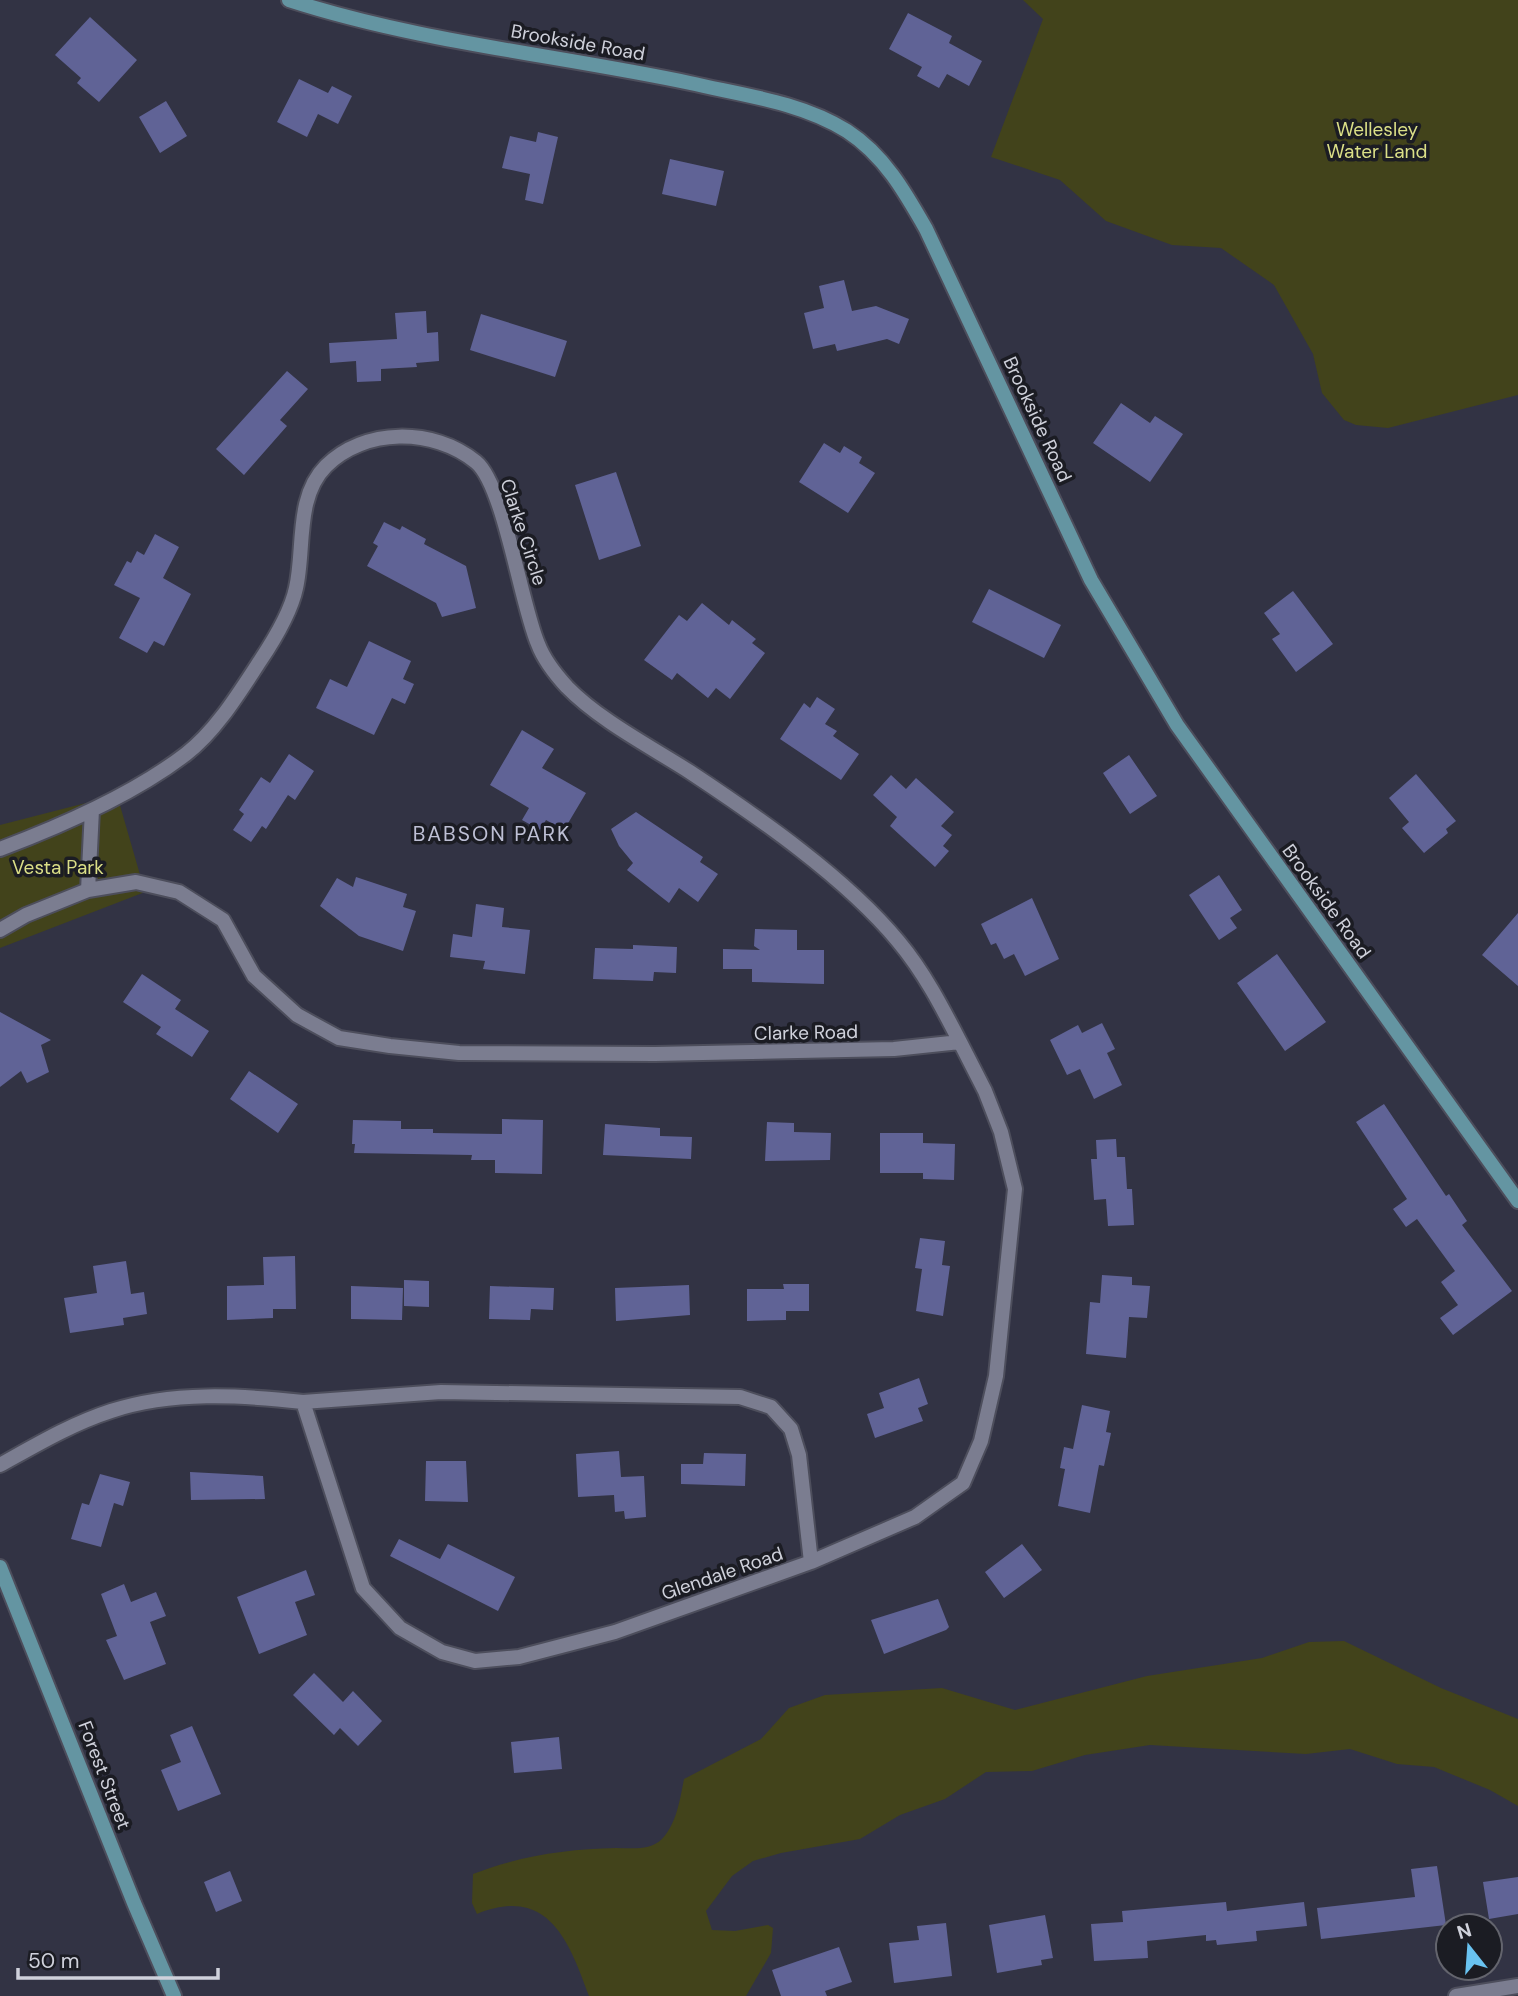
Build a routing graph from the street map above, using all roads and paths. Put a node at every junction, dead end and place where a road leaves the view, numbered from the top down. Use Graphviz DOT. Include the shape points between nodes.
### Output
graph roads {
  1 [pos="289,0"];
  2 [pos="92,810"];
  3 [pos="0,849"];
  4 [pos="88,890"];
  5 [pos="0,930"];
  6 [pos="960,1042"];
  7 [pos="1518,1201"];
  8 [pos="303,1402"];
  9 [pos="0,1465"];
  10 [pos="811,1563"];
  11 [pos="0,1567"];
  12 [pos="1518,1986"];
  13 [pos="174,1996"];
  14 [pos="1456,1996"];
  1 -- 7 [label="street, Brookside Road" via="363,22 634,71 774,102 846,131 879,157 926,229 1091,580 1177,725"];
  2 -- 3 [label="street, Clarke Circle"];
  2 -- 4 [label="street"];
  2 -- 6 [label="street, Clarke Circle" via="187,753 234,701 271,643 296,589 301,527 322,470 346,448 381,438 415,437 453,448 479,464 494,492 538,646 558,677 578,698 704,781 846,886 905,950 933,990"];
  4 -- 5 [label="street, Clarke Road"];
  4 -- 6 [label="street, Clarke Road" via="136,882 179,892 223,920 254,976 298,1015 339,1038 459,1053 881,1049"];
  6 -- 10 [label="street" via="1001,1132 1015,1189 996,1376 981,1441 963,1483 915,1517"];
  8 -- 9 [label="street, Glendale Road" via="246,1396 174,1399 113,1410 59,1432"];
  8 -- 10 [label="street, Glendale Road" via="441,1392 740,1397 771,1407 791,1429 799,1455"];
  8 -- 10 [label="street, Glendale Road" via="363,1588 400,1628 442,1652 475,1661 519,1657 615,1632"];
  11 -- 13 [label="street, Forest Street"];
  12 -- 14 [label="street"];
}
